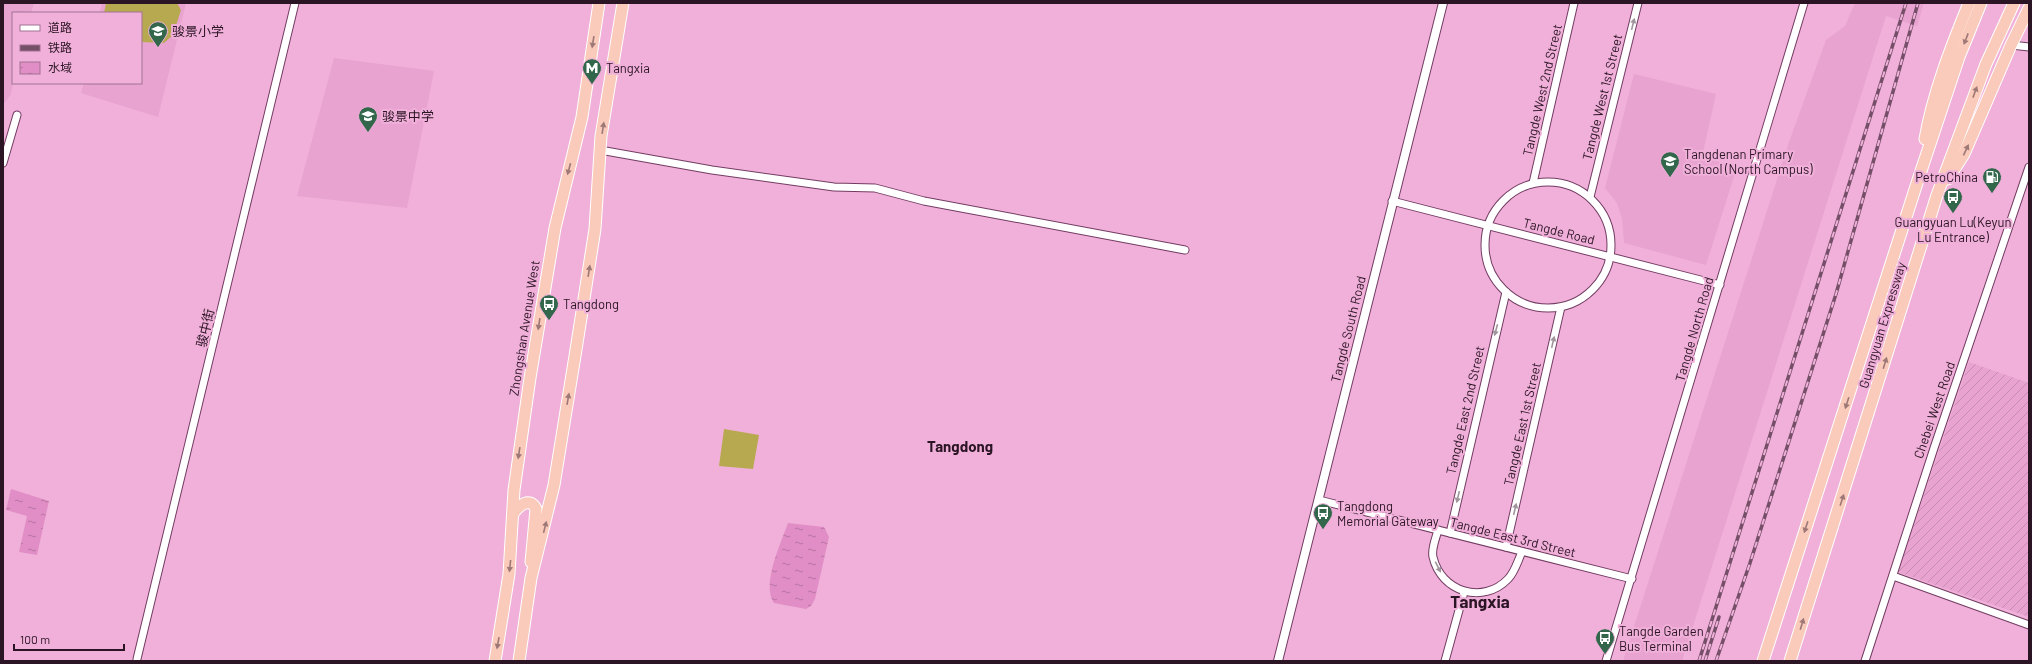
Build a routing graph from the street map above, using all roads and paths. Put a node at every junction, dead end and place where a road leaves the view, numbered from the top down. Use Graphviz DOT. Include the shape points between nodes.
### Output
graph roads {
  1 [pos="295,3"];
  2 [pos="599,3"];
  3 [pos="623,3"];
  4 [pos="1443,3"];
  5 [pos="1574,3"];
  6 [pos="1638,3"];
  7 [pos="1804,3"];
  8 [pos="1969,3"];
  9 [pos="1981,3"];
  10 [pos="2014,3"];
  11 [pos="2029,8"];
  12 [pos="2010,45"];
  13 [pos="2029,47"];
  14 [pos="17,115"];
  15 [pos="600,150"];
  16 [pos="3,163"];
  17 [pos="2029,167"];
  18 [pos="1918,180"];
  19 [pos="1533,183"];
  20 [pos="1937,195"];
  21 [pos="1590,197"];
  22 [pos="1392,201"];
  23 [pos="1488,226"];
  24 [pos="1185,250"];
  25 [pos="1610,257"];
  26 [pos="1720,285"];
  27 [pos="1506,292"];
  28 [pos="1561,306"];
  29 [pos="1319,500"];
  30 [pos="513,514"];
  31 [pos="1438,530"];
  32 [pos="1450,533"];
  33 [pos="1506,547"];
  34 [pos="1522,552"];
  35 [pos="1893,576"];
  36 [pos="531,578"];
  37 [pos="1632,579"];
  38 [pos="1464,592"];
  39 [pos="2029,625"];
  40 [pos="137,659"];
  41 [pos="495,661"];
  42 [pos="519,661"];
  43 [pos="1278,661"];
  44 [pos="1445,661"];
  45 [pos="1606,661"];
  46 [pos="1763,661"];
  47 [pos="1790,661"];
  48 [pos="1865,661"];
  1 -- 40 [label="street, 骏中街"];
  2 -- 30 [label="highway, Zhongshan Avenue West, one-way" via="582,116 555,228 515,479"];
  15 -- 3 [label="highway, one-way"];
  4 -- 22 [label="street, Tangde South Road"];
  5 -- 19 [label="street, Tangde West 2nd Street"];
  21 -- 6 [label="street, Tangde West 1st Street, one-way"];
  7 -- 26 [label="street, Tangde North Road"];
  8 -- 18 [label="highway" via="1954,39 1937,93 1925,136"];
  9 -- 18 [label="highway, Guangyuan Expressway, one-way"];
  20 -- 10 [label="highway, Guangyuan Expressway, one-way" via="1986,64"];
  11 -- 12 [label="highway"];
  12 -- 13 [label="street"];
  20 -- 12 [label="highway, one-way" via="1964,154"];
  14 -- 16 [label="street"];
  15 -- 24 [label="street" via="712,170 834,187 875,188 924,201"];
  36 -- 15 [label="highway, one-way" via="554,485 575,356 595,229"];
  17 -- 35 [label="street, Chebei West Road"];
  18 -- 46 [label="highway, Guangyuan Expressway, one-way"];
  19 -- 21 [label="street" via="1563,183"];
  19 -- 23 [label="street" via="1514,191 1506,198 1493,214"];
  47 -- 20 [label="highway, Guangyuan Expressway, one-way"];
  21 -- 25 [label="street" via="1608,224"];
  22 -- 23 [label="street, Tangde Road"];
  22 -- 29 [label="street, Tangde South Road"];
  23 -- 25 [label="street, Tangde Road"];
  23 -- 27 [label="street" via="1485,245 1488,266"];
  25 -- 26 [label="street, Tangde Road"];
  25 -- 28 [label="street" via="1603,276 1589,292"];
  26 -- 37 [label="street, Tangde North Road"];
  27 -- 28 [label="street" via="1532,306"];
  27 -- 32 [label="street, Tangde East 2nd Street, one-way"];
  33 -- 28 [label="street, Tangde East 1st Street, one-way"];
  29 -- 31 [label="street, Tangde East 3rd Street"];
  29 -- 43 [label="street, Tangde South Road"];
  30 -- 36 [label="highway" via="524,503 532,504 536,509 531,547"];
  30 -- 41 [label="highway, Zhongshan Avenue West, one-way" via="509,574"];
  31 -- 32 [label="street, Tangde East 3rd Street"];
  31 -- 38 [label="street, one-way" via="1433,556 1438,570 1449,584"];
  32 -- 33 [label="street, Tangde East 3rd Street"];
  33 -- 34 [label="street, Tangde East 3rd Street"];
  34 -- 37 [label="street, Tangde East 3rd Street"];
  34 -- 38 [label="street" via="1509,579 1496,588 1476,594"];
  35 -- 39 [label="street"];
  35 -- 48 [label="street, Chebei West Road"];
  36 -- 42 [label="highway"];
  37 -- 45 [label="street, Tangde North Road"];
  38 -- 44 [label="street"];
}
